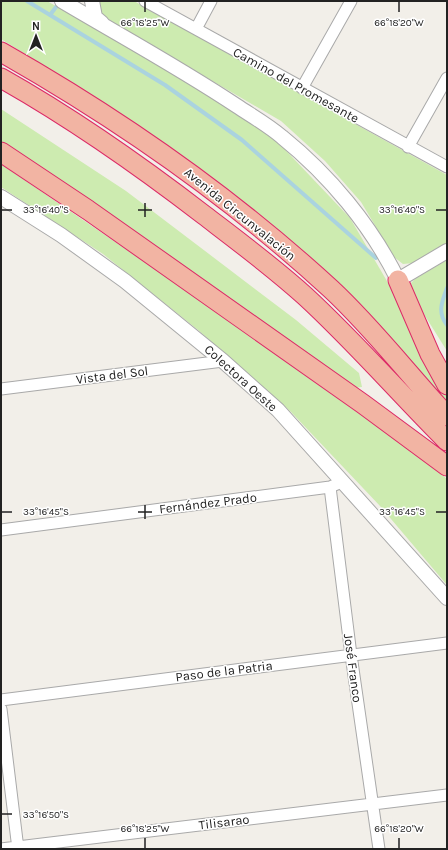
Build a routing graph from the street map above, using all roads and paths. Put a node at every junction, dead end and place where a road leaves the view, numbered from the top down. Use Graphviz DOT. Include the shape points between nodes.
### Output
graph roads {
  1 [pos="62,1"];
  2 [pos="92,1"];
  3 [pos="145,1"];
  4 [pos="211,1"];
  5 [pos="351,1"];
  6 [pos="105,26"];
  7 [pos="196,29"];
  8 [pos="1,52"];
  9 [pos="1,78"];
  10 [pos="447,78"];
  11 [pos="302,88"];
  12 [pos="408,147"];
  13 [pos="1,152"];
  14 [pos="447,167"];
  15 [pos="1,197"];
  16 [pos="447,251"];
  17 [pos="398,280"];
  18 [pos="223,361"];
  19 [pos="447,385"];
  20 [pos="1,389"];
  21 [pos="447,416"];
  22 [pos="447,441"];
  23 [pos="447,466"];
  24 [pos="342,480"];
  25 [pos="330,488"];
  26 [pos="1,530"];
  27 [pos="447,598"];
  28 [pos="447,643"];
  29 [pos="351,655"];
  30 [pos="1,700"];
  31 [pos="1,709"];
  32 [pos="447,795"];
  33 [pos="374,803"];
  34 [pos="18,848"];
  35 [pos="1,849"];
  36 [pos="379,849"];
  1 -- 6 [label="street"];
  2 -- 6 [label="street" via="96,17"];
  3 -- 7 [label="street, Camino del Promesante"];
  4 -- 7 [label="street"];
  5 -- 11 [label="street"];
  6 -- 17 [label="street" via="202,82 282,136 349,204 388,260"];
  7 -- 11 [label="street, Camino del Promesante"];
  8 -- 21 [label="highway, Avenida Circunvalación" via="59,85 163,155 278,242 364,322"];
  9 -- 22 [label="highway, Avenida Circunvalación" via="47,104 168,187 236,239 304,295"];
  10 -- 12 [label="street"];
  11 -- 12 [label="street, Camino del Promesante"];
  12 -- 14 [label="street, Camino del Promesante"];
  13 -- 23 [label="highway" via="94,214"];
  15 -- 18 [label="street, Colectora Oeste" via="61,235 125,281"];
  16 -- 17 [label="street"];
  17 -- 19 [label="highway" via="430,354"];
  18 -- 20 [label="street, Vista del Sol"];
  18 -- 24 [label="street, Colectora Oeste" via="278,410"];
  24 -- 25 [label="street, Fernández Prado"];
  24 -- 27 [label="street, Colectora Oeste"];
  25 -- 26 [label="street, Fernández Prado"];
  25 -- 29 [label="street, José Franco"];
  28 -- 29 [label="street, Paso de la Patria"];
  29 -- 30 [label="street, Paso de la Patria"];
  29 -- 33 [label="street, José Franco"];
  31 -- 34 [label="street"];
  32 -- 33 [label="street, Tilisarao"];
  33 -- 34 [label="street, Tilisarao"];
  33 -- 36 [label="street, José Franco"];
  34 -- 35 [label="street, Tilisarao"];
}
